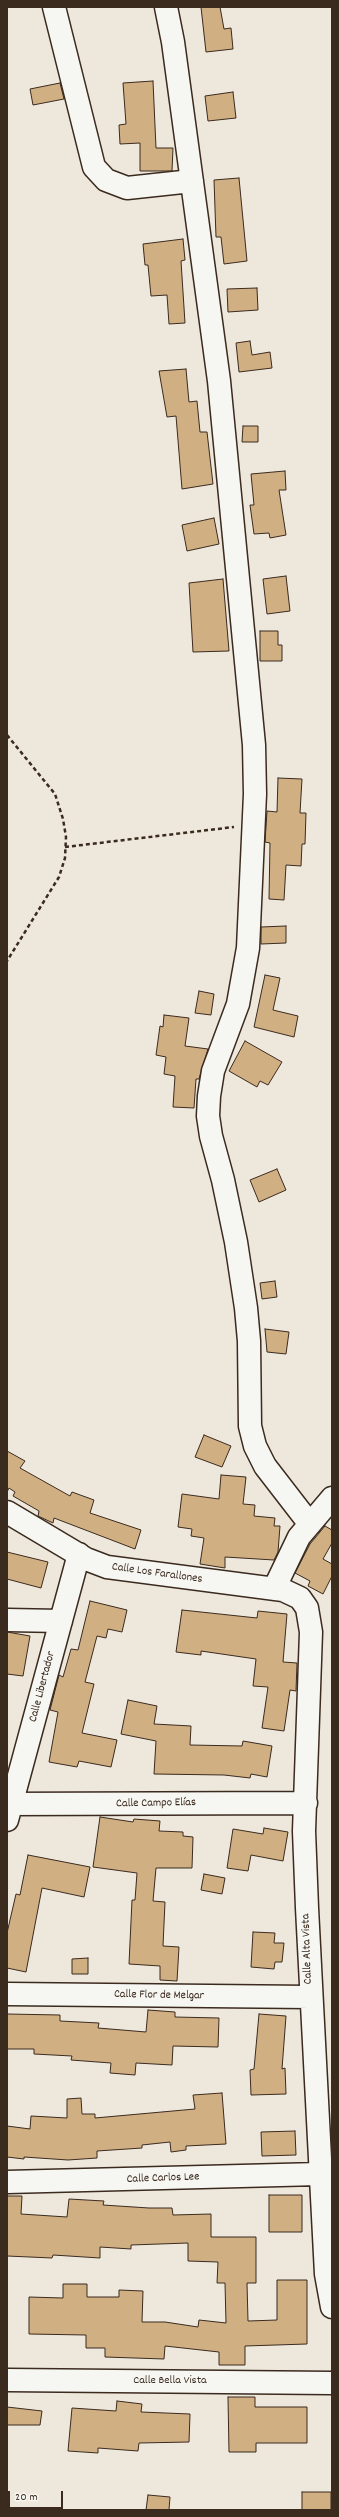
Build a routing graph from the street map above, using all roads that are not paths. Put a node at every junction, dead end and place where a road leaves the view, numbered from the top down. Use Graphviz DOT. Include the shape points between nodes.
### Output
graph roads {
  1 [pos="54,7"];
  2 [pos="166,7"];
  3 [pos="192,181"];
  4 [pos="332,1498"];
  5 [pos="7,1512"];
  6 [pos="309,1523"];
  7 [pos="79,1554"];
  8 [pos="274,1589"];
  9 [pos="296,1595"];
  10 [pos="7,1620"];
  11 [pos="61,1621"];
  12 [pos="306,1803"];
  13 [pos="8,1809"];
  14 [pos="7,1994"];
  15 [pos="310,1997"];
  16 [pos="320,2174"];
  17 [pos="7,2182"];
  18 [pos="332,2307"];
  19 [pos="7,2380"];
  20 [pos="332,2383"];
  1 -- 3 [label="street" via="94,167 106,180 127,188"];
  2 -- 3 [label="street"];
  3 -- 6 [label="street" via="219,381 254,745 254,825 248,948 238,1004 213,1072 208,1096 208,1116 236,1242 246,1308 250,1342 250,1426 255,1446 265,1466"];
  4 -- 6 [label="street"];
  5 -- 7 [label="street, Calle Los Farallones"];
  6 -- 8 [label="street" via="299,1537"];
  7 -- 8 [label="street, Calle Los Farallones" via="107,1567 126,1571"];
  7 -- 11 [label="street, Calle Libertador"];
  8 -- 9 [label="street, Calle Los Farallones"];
  9 -- 12 [label="street, Calle Alta Vista" via="307,1608 311,1632"];
  10 -- 11 [label="street"];
  11 -- 13 [label="street, Calle Libertador"];
  12 -- 13 [label="street, Calle Campo Elías"];
  12 -- 15 [label="street, Calle Alta Vista" via="304,1831"];
  14 -- 15 [label="street, Calle Flor de Melgar"];
  15 -- 16 [label="street, Calle Alta Vista"];
  16 -- 17 [label="street, Calle Carlos Lee"];
  16 -- 18 [label="street, Calle Alta Vista" via="326,2274"];
  19 -- 20 [label="street, Calle Bella Vista"];
}
